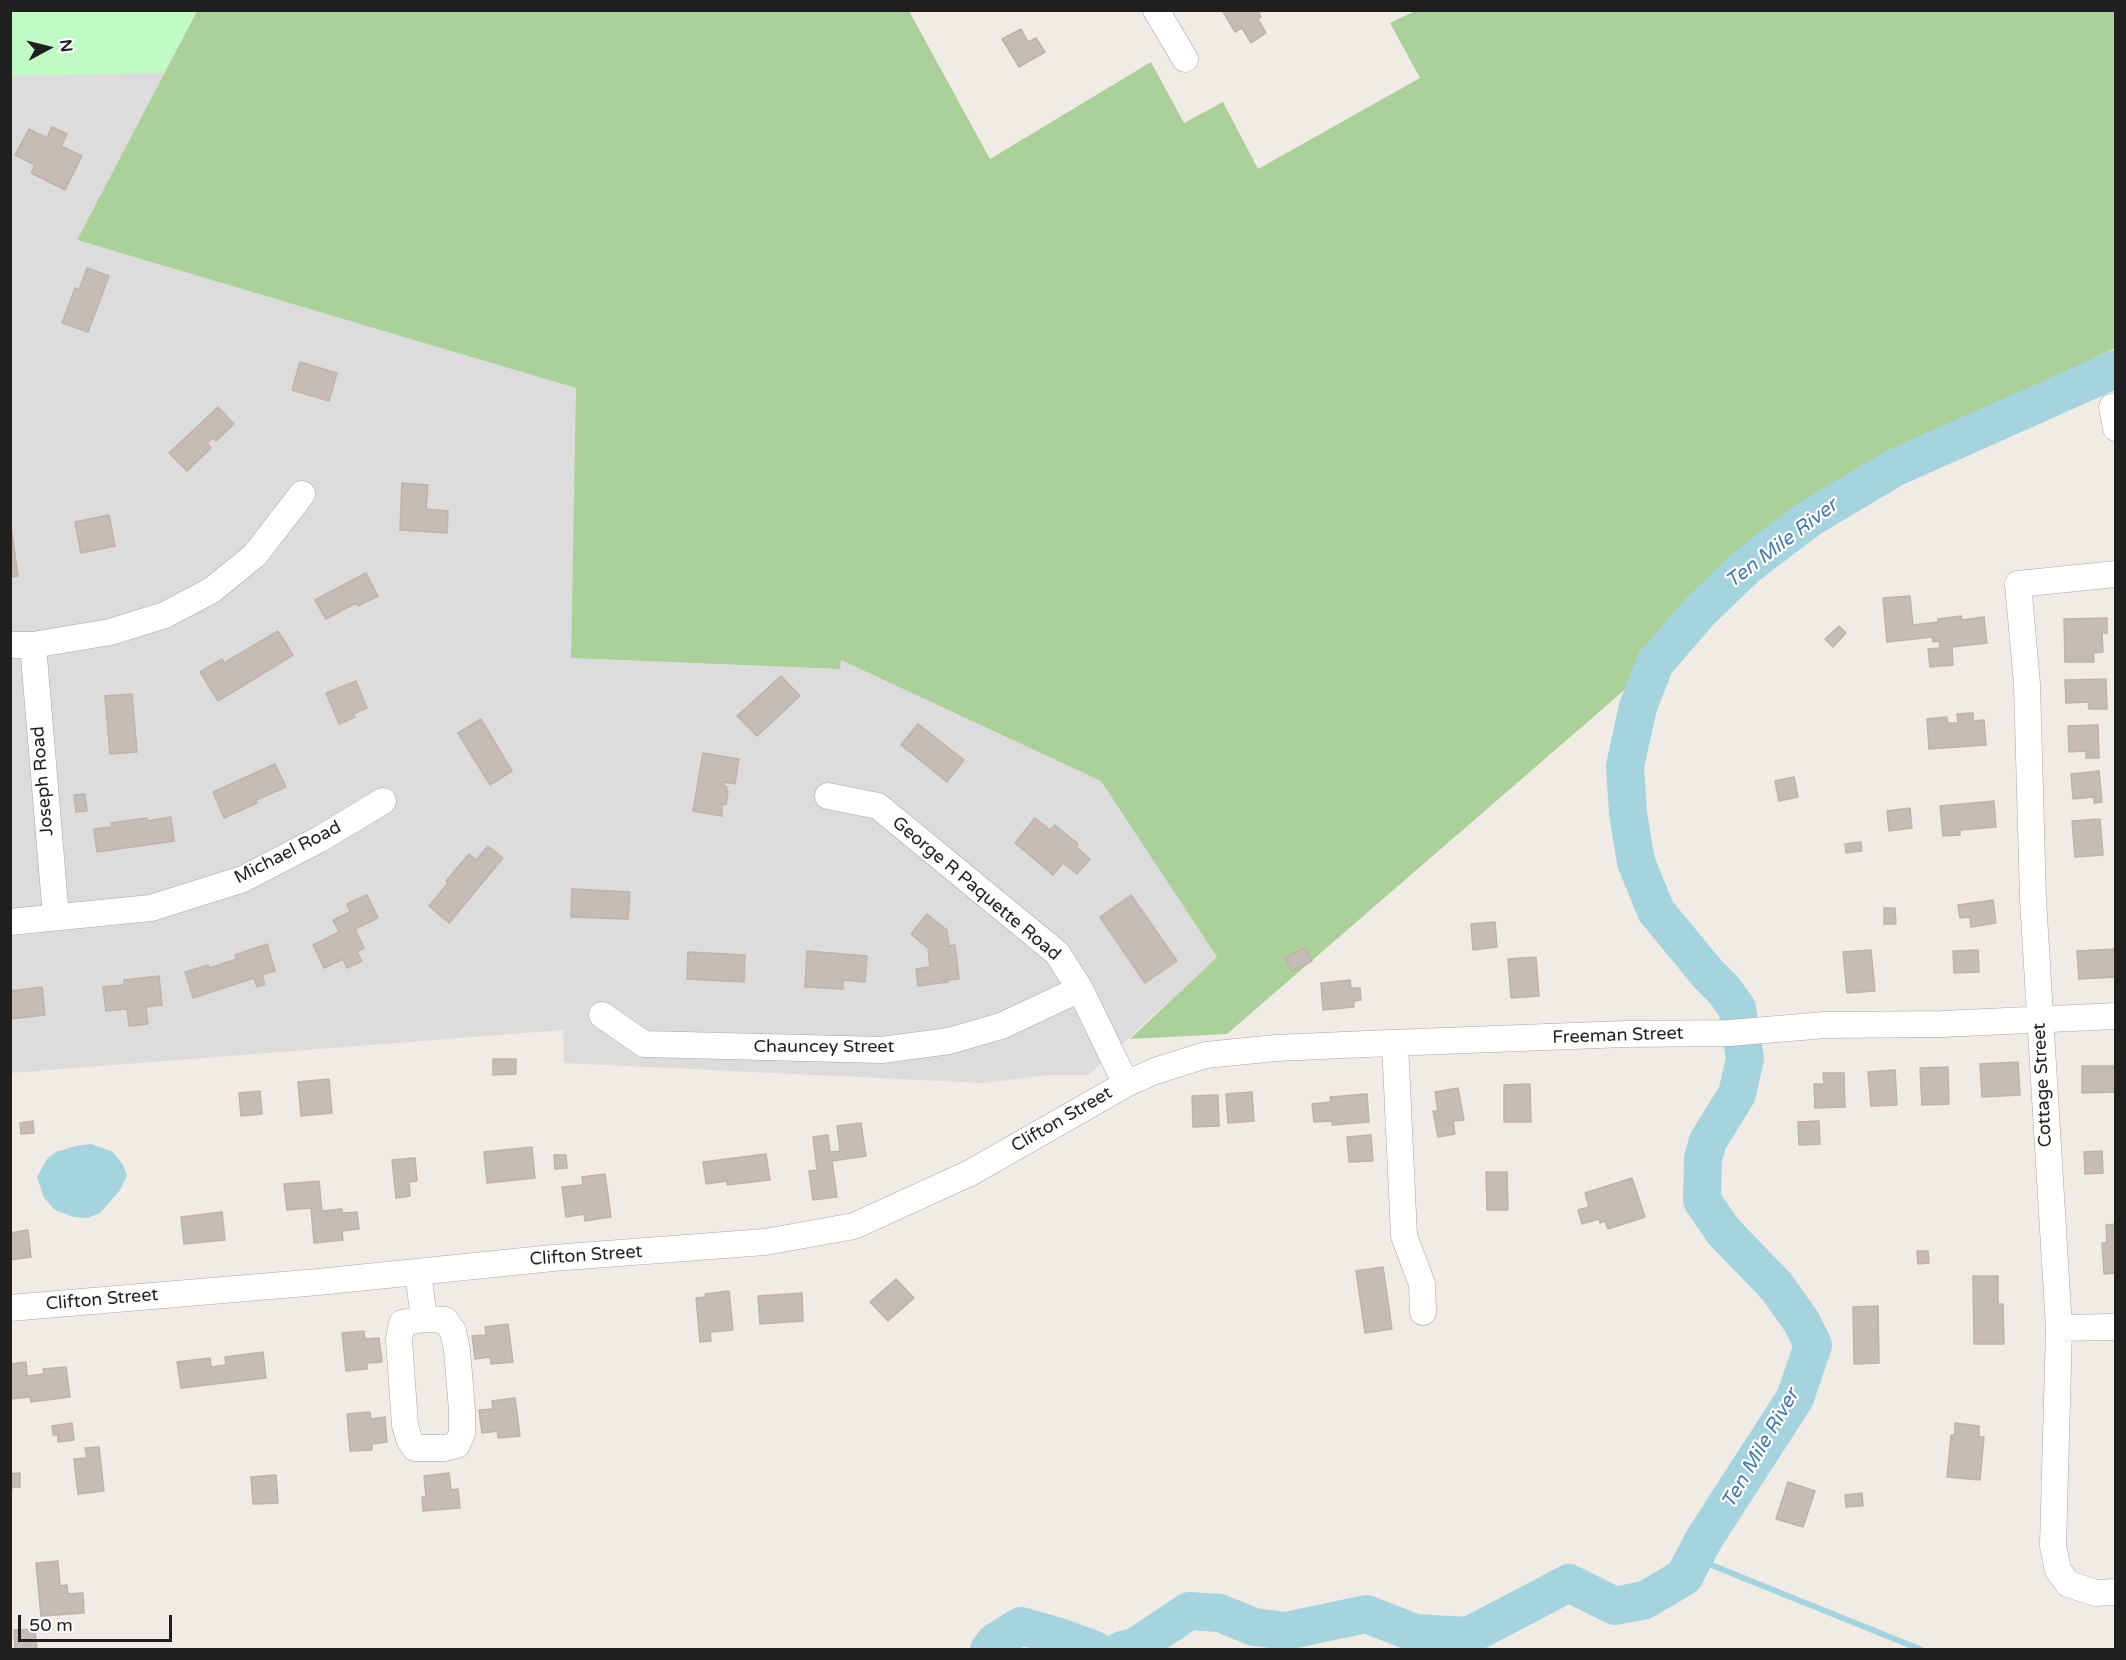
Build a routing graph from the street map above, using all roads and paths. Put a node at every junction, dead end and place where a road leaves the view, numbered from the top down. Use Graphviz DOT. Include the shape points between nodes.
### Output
graph roads {
  1 [pos="1156,10"];
  2 [pos="1185,59"];
  3 [pos="302,494"];
  4 [pos="2115,574"];
  5 [pos="22,645"];
  6 [pos="828,796"];
  7 [pos="383,801"];
  8 [pos="56,917"];
  9 [pos="10,922"];
  10 [pos="1080,989"];
  11 [pos="602,1016"];
  12 [pos="2115,1016"];
  13 [pos="2039,1020"];
  14 [pos="1395,1043"];
  15 [pos="1126,1084"];
  16 [pos="418,1272"];
  17 [pos="10,1308"];
  18 [pos="1423,1312"];
  19 [pos="424,1319"];
  20 [pos="2115,1327"];
  21 [pos="2059,1328"];
  22 [pos="2115,1592"];
  1 -- 2 [label="street"];
  3 -- 5 [label="street" via="255,555 212,590 165,615 110,632"];
  4 -- 13 [label="street, Cottage Street" via="2018,584 2027,684"];
  5 -- 8 [label="street, Joseph Road"];
  6 -- 10 [label="street, George R Paquette Road" via="878,806 1057,953"];
  7 -- 8 [label="street, Michael Road" via="243,879 151,908"];
  8 -- 9 [label="street, Michael Road"];
  10 -- 11 [label="street, Chauncey Street" via="1001,1026 949,1041 882,1050 644,1044"];
  10 -- 15 [label="street, George R Paquette Road"];
  12 -- 13 [label="street, Freeman Street"];
  13 -- 14 [label="street, Freeman Street"];
  13 -- 21 [label="street, Cottage Street"];
  14 -- 15 [label="street, Freeman Street" via="1206,1055"];
  14 -- 18 [label="street" via="1404,1236 1422,1284"];
  15 -- 16 [label="street, Clifton Street" via="970,1173 854,1226 765,1242"];
  16 -- 17 [label="street, Clifton Street"];
  16 -- 19 [label="street"];
  19 -- 19 [label="street" via="445,1320 453,1331 457,1350 462,1433 457,1444 445,1448 415,1448 405,1425 399,1340 402,1323"];
  20 -- 21 [label="street"];
  21 -- 22 [label="street, Cottage Street" via="2053,1546 2058,1570 2066,1582 2096,1593"];
}
